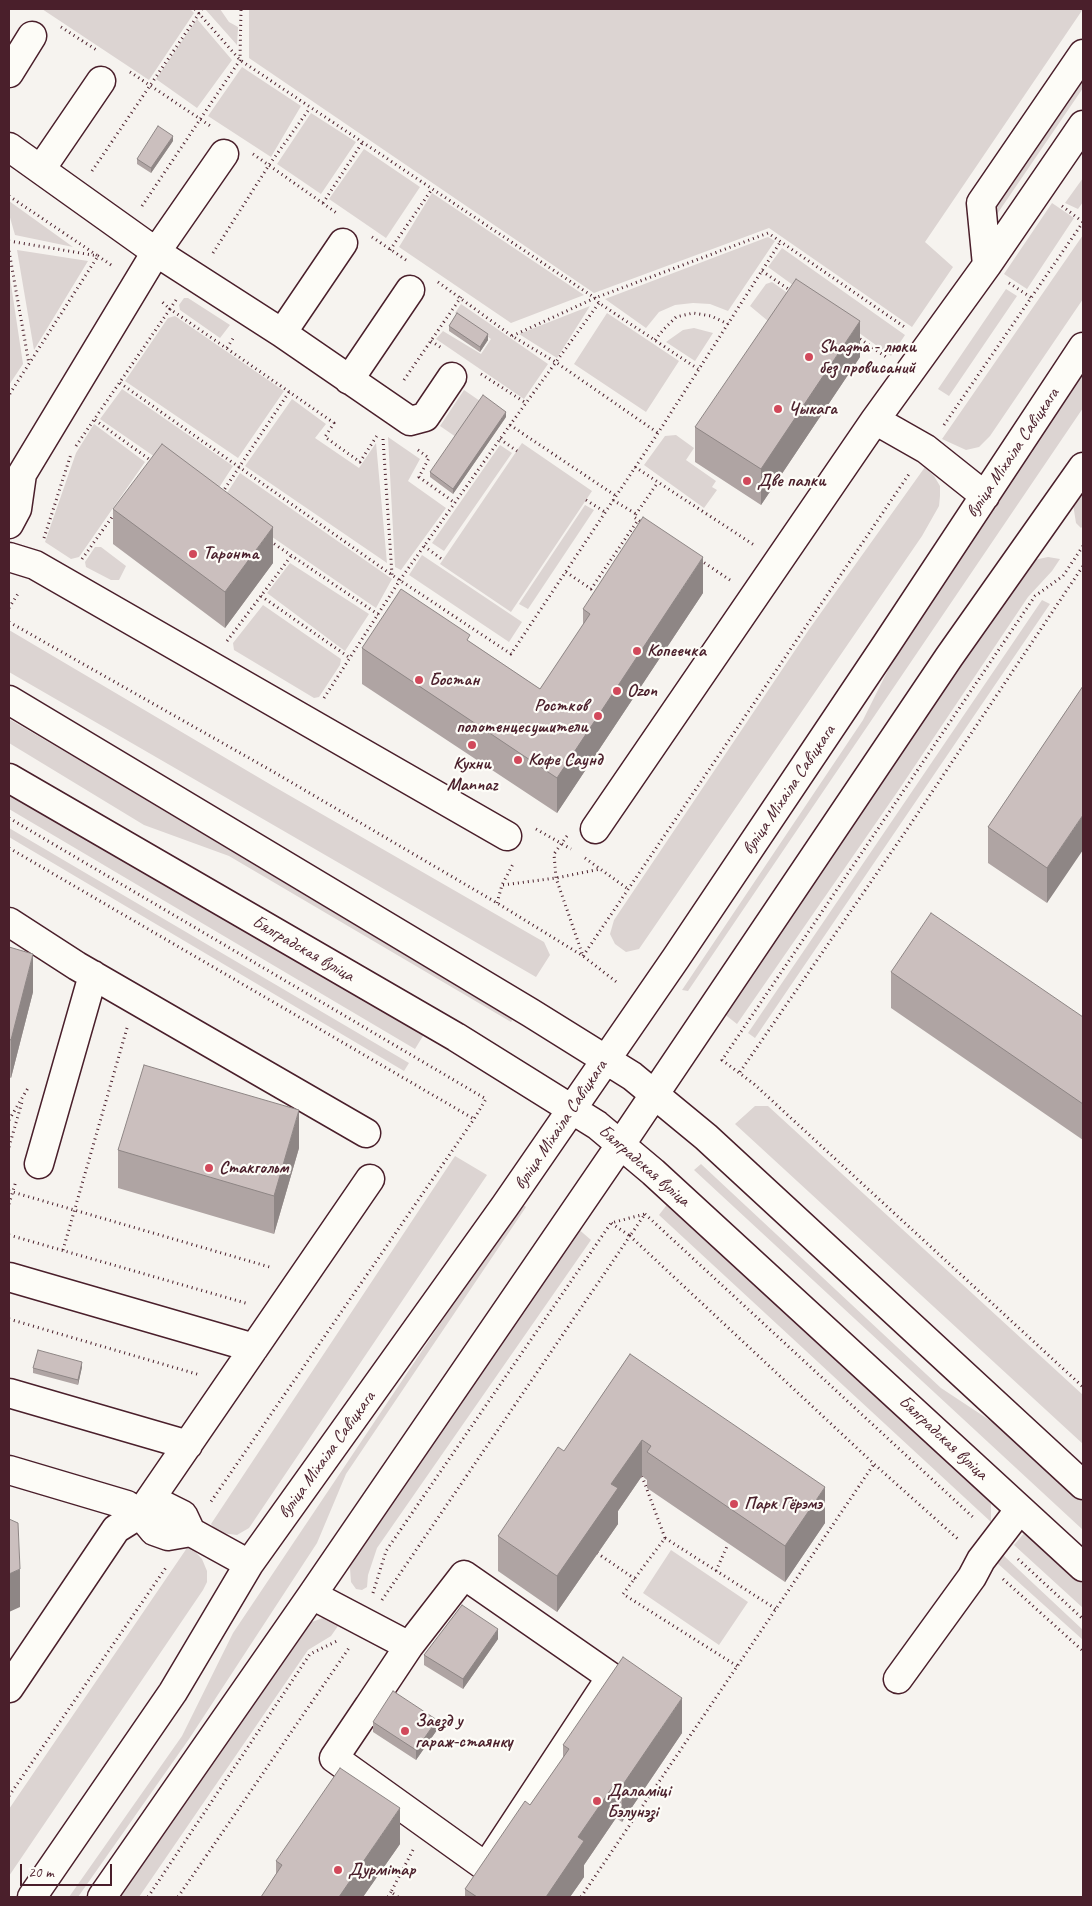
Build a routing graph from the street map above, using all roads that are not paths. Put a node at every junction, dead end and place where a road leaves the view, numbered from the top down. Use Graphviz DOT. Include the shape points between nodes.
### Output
graph roads {
  1 [pos="32,36"];
  2 [pos="1083,54"];
  3 [pos="9,73"];
  4 [pos="100,80"];
  5 [pos="1083,125"];
  6 [pos="9,147"];
  7 [pos="224,154"];
  8 [pos="41,169"];
  9 [pos="343,242"];
  10 [pos="156,252"];
  11 [pos="987,265"];
  12 [pos="410,290"];
  13 [pos="282,332"];
  14 [pos="1083,347"];
  15 [pos="452,377"];
  16 [pos="349,380"];
  17 [pos="875,420"];
  18 [pos="1083,466"];
  19 [pos="984,496"];
  20 [pos="9,524"];
  21 [pos="9,557"];
  22 [pos="9,700"];
  23 [pos="9,778"];
  24 [pos="595,829"];
  25 [pos="518,841"];
  26 [pos="9,922"];
  27 [pos="93,975"];
  28 [pos="606,1058"];
  29 [pos="655,1094"];
  30 [pos="572,1108"];
  31 [pos="366,1133"];
  32 [pos="621,1144"];
  33 [pos="39,1164"];
  34 [pos="370,1179"];
  35 [pos="9,1277"];
  36 [pos="254,1348"];
  37 [pos="9,1393"];
  38 [pos="188,1445"];
  39 [pos="9,1470"];
  40 [pos="1083,1485"];
  41 [pos="1020,1509"];
  42 [pos="140,1514"];
  43 [pos="249,1564"];
  44 [pos="1083,1566"];
  45 [pos="312,1595"];
  46 [pos="409,1646"];
  47 [pos="898,1680"];
  48 [pos="9,1688"];
  49 [pos="369,1706"];
  50 [pos="402,1728"];
  51 [pos="32,1897"];
  52 [pos="102,1897"];
  1 -- 3 [label="street"];
  2 -- 11 [label="street" via="981,203"];
  4 -- 8 [label="street"];
  5 -- 11 [label="street"];
  6 -- 8 [label="street"];
  7 -- 10 [label="street"];
  8 -- 10 [label="street"];
  9 -- 13 [label="street"];
  10 -- 13 [label="street"];
  10 -- 20 [label="street" via="22,474 17,510"];
  11 -- 17 [label="street"];
  12 -- 16 [label="street"];
  13 -- 16 [label="street"];
  14 -- 19 [label="street, вуліца Міхаіла Савіцкага"];
  15 -- 16 [label="street" via="425,417 410,421"];
  17 -- 19 [label="street" via="926,449"];
  17 -- 24 [label="street"];
  18 -- 29 [label="street" via="949,657"];
  19 -- 28 [label="street, вуліца Міхаіла Савіцкага" via="870,670"];
  21 -- 25 [label="street" via="35,565"];
  22 -- 28 [label="street"];
  23 -- 30 [label="street, Бялградская вуліца" via="456,1037"];
  26 -- 27 [label="street"];
  27 -- 31 [label="street"];
  27 -- 33 [label="street"];
  28 -- 29 [label="street"];
  28 -- 30 [label="street, вуліца Міхаіла Савіцкага"];
  29 -- 32 [label="street"];
  29 -- 40 [label="street"];
  30 -- 32 [label="street, Бялградская вуліца"];
  30 -- 43 [label="street, вуліца Міхаіла Савіцкага"];
  32 -- 41 [label="street, Бялградская вуліца"];
  32 -- 45 [label="street"];
  34 -- 36 [label="street"];
  35 -- 36 [label="street"];
  36 -- 38 [label="street"];
  37 -- 38 [label="street"];
  38 -- 42 [label="street"];
  39 -- 42 [label="street" via="128,1505"];
  41 -- 44 [label="street, Бялградская вуліца"];
  41 -- 47 [label="street"];
  42 -- 43 [label="street" via="154,1531 168,1536 191,1532"];
  42 -- 48 [label="street" via="116,1529"];
  43 -- 51 [label="street, вуліца Міхаіла Савіцкага" via="173,1692"];
  45 -- 46 [label="street"];
  45 -- 52 [label="street"];
  46 -- 49 [label="street"];
  46 -- 49 [label="street" via="464,1575 610,1676 486,1867 334,1758"];
  49 -- 50 [label="street"];
}
